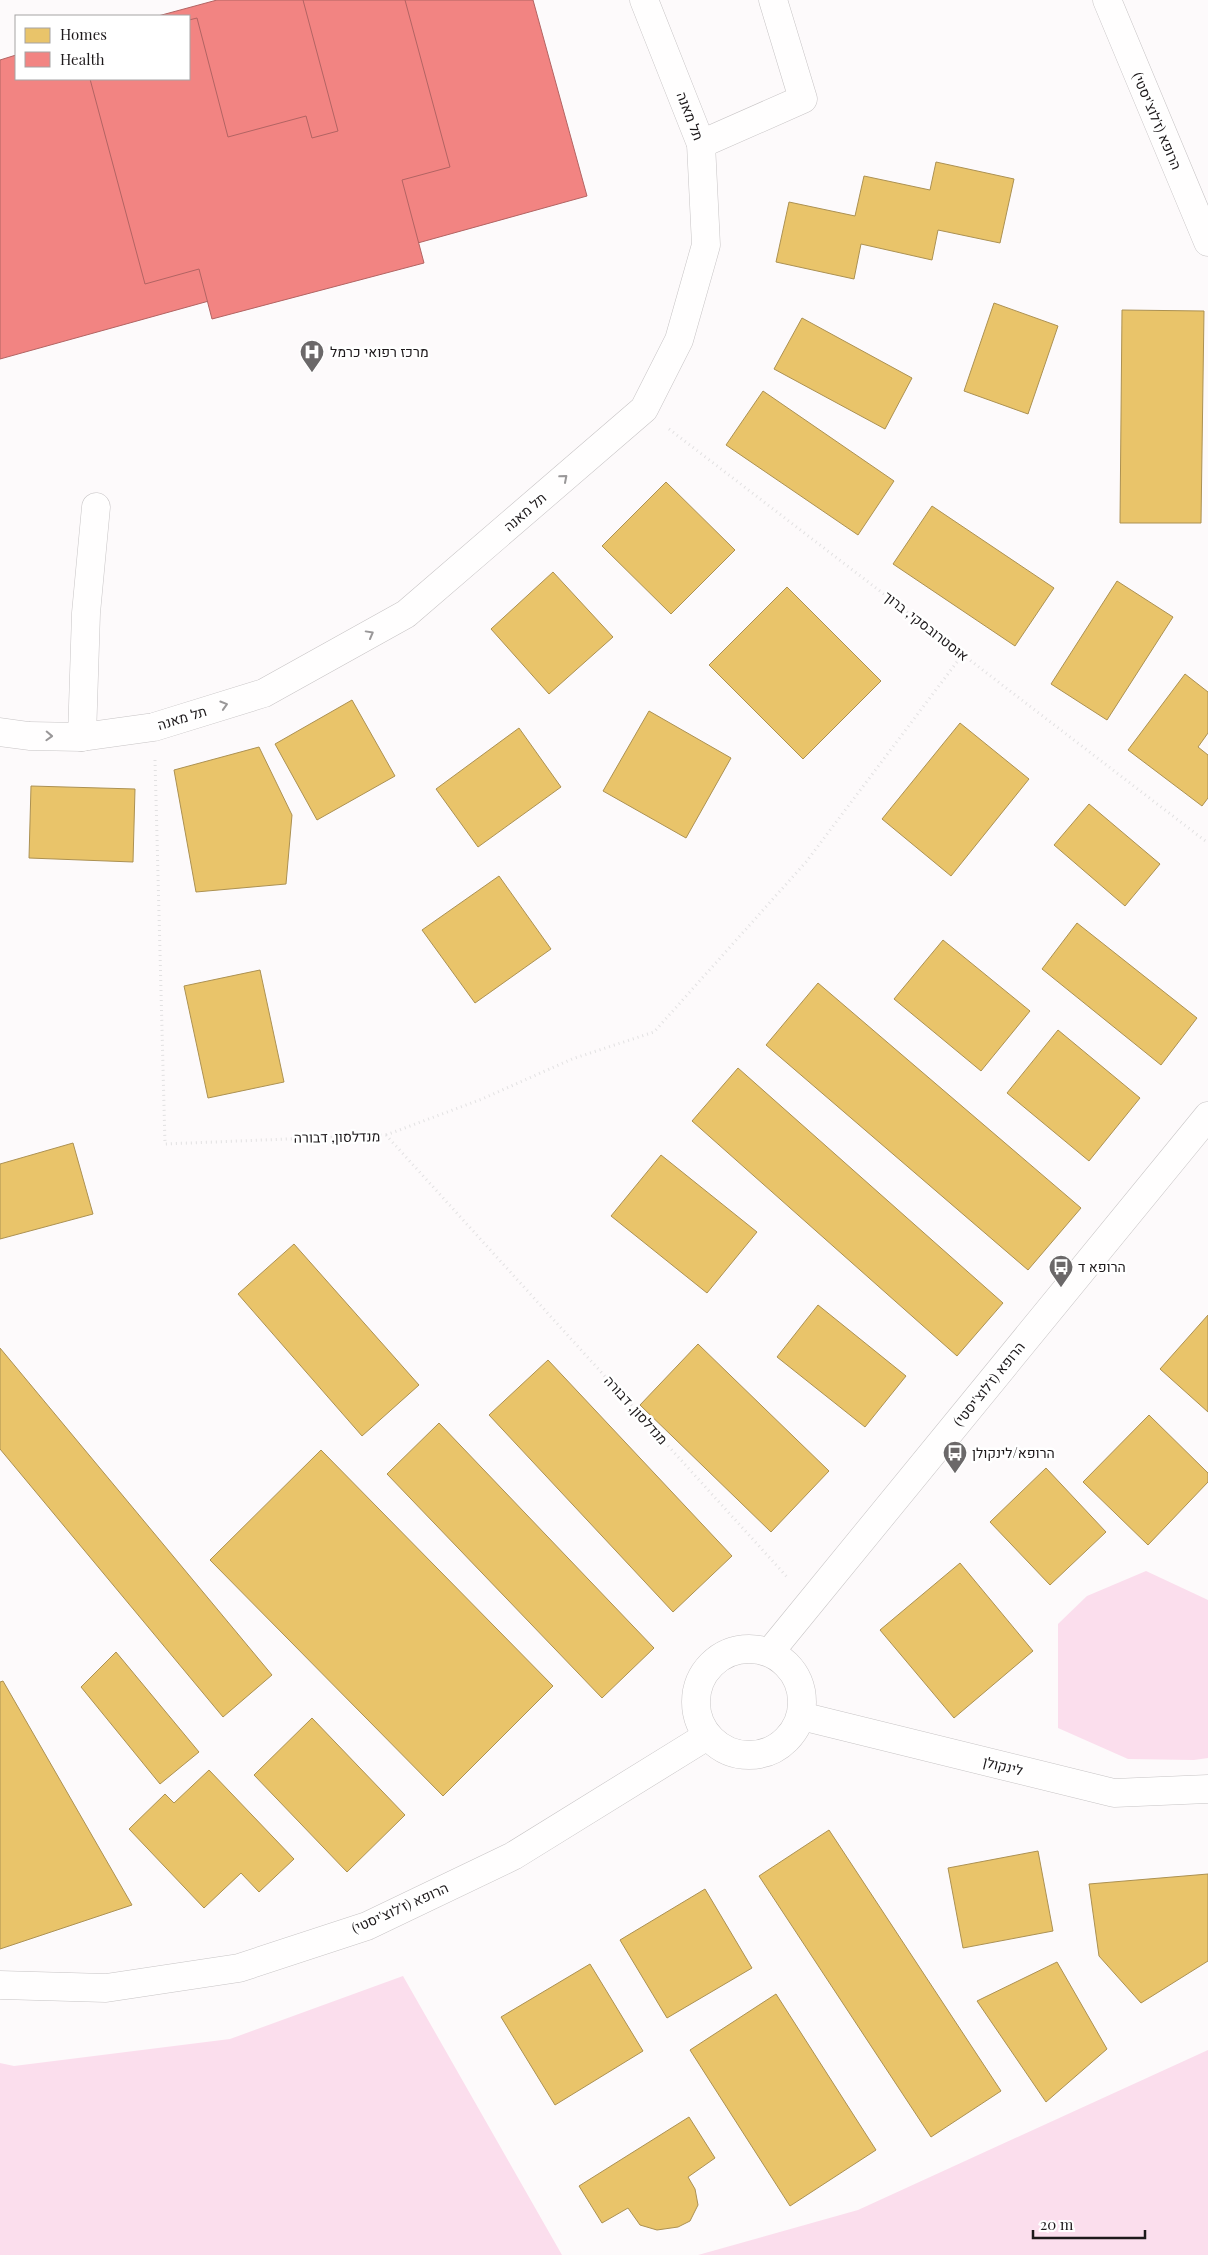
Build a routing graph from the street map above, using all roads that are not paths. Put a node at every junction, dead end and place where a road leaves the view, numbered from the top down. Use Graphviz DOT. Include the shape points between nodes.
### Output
graph roads {
  1 [pos="644,0"];
  2 [pos="773,0"];
  3 [pos="1107,0"];
  4 [pos="701,144"];
  5 [pos="1208,242"];
  6 [pos="96,507"];
  7 [pos="0,732"];
  8 [pos="82,737"];
  9 [pos="1208,1116"];
  10 [pos="770,1652"];
  11 [pos="801,1716"];
  12 [pos="707,1736"];
  13 [pos="1208,1789"];
  14 [pos="0,1985"];
  1 -- 4 [label="street, תל מאנה"];
  2 -- 4 [label="street" via="803,99"];
  3 -- 5 [label="street, הרופא (ז'לוצ'יסטי)"];
  8 -- 4 [label="street, תל מאנה, one-way" via="154,727 264,693 406,614 644,410 679,340 706,245"];
  6 -- 8 [label="street" via="86,613"];
  7 -- 8 [label="street, תל מאנה, one-way"];
  9 -- 10 [label="street, הרופא (ז'לוצ'יסטי)"];
  10 -- 11 [label="street" via="787,1664 798,1679 803,1697"];
  10 -- 12 [label="street" via="752,1648 733,1650 709,1666 698,1682 695,1700 698,1720"];
  11 -- 12 [label="street" via="793,1733 780,1746 763,1754 744,1756 722,1748"];
  11 -- 13 [label="street, לינקולן" via="1114,1793"];
  12 -- 14 [label="street, הרופא (ז'לוצ'יסטי)" via="513,1856 368,1926 238,1968 106,1988"];
}
